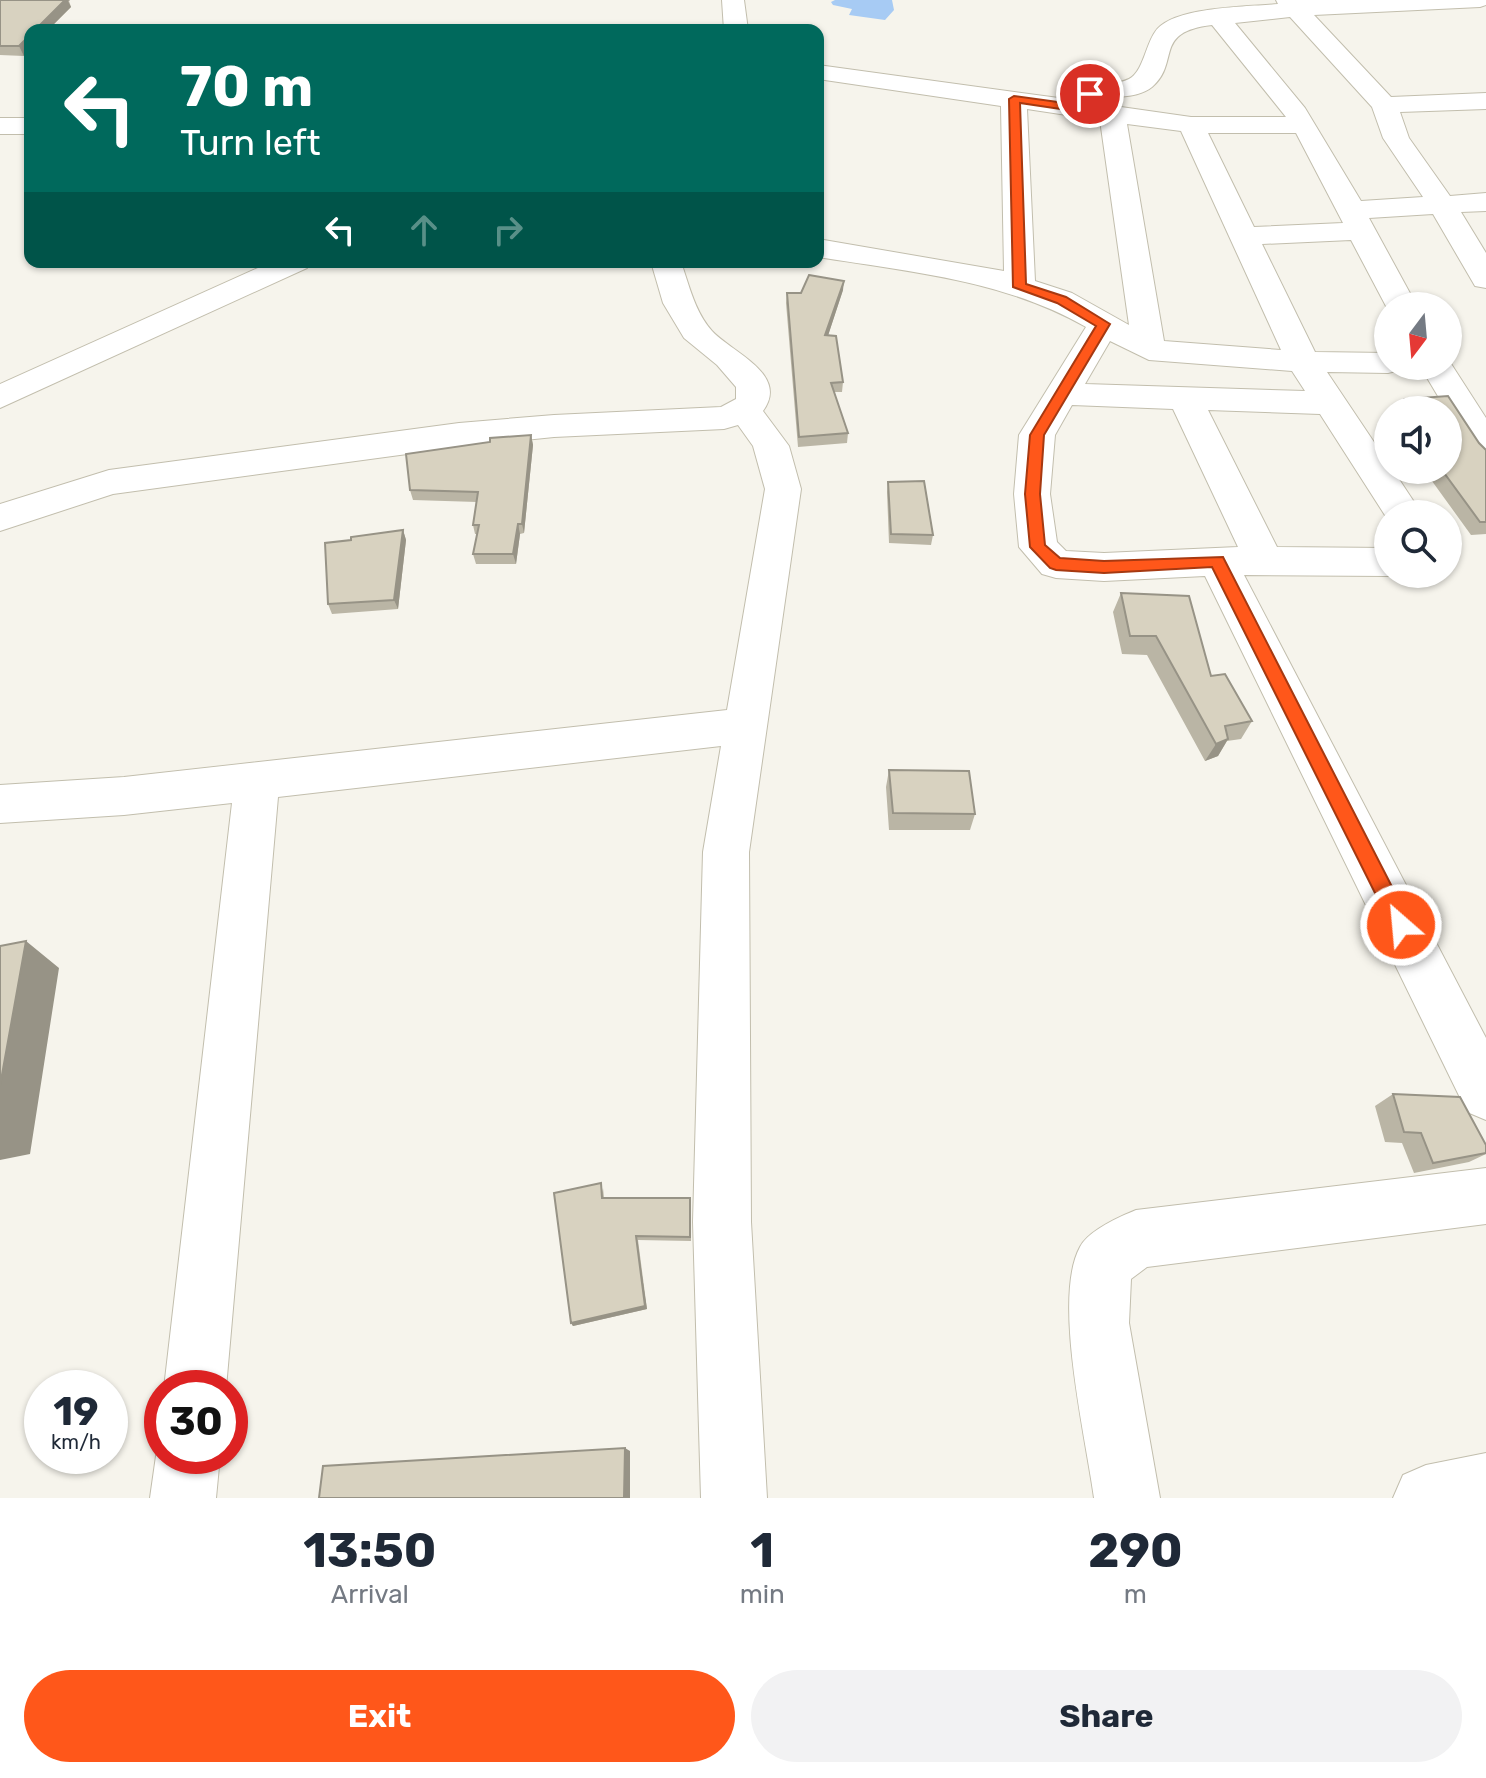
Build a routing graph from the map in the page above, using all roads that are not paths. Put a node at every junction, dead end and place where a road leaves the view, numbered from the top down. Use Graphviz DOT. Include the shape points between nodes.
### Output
graph roads {
  1 [pos="733,0"];
  2 [pos="1480,0"];
  3 [pos="1293,5"];
  4 [pos="1218,18"];
  5 [pos="735,24"];
  6 [pos="824,73"];
  7 [pos="1014,99"];
  8 [pos="1486,101"];
  9 [pos="1384,105"];
  10 [pos="1067,107"];
  11 [pos="1112,113"];
  12 [pos="1191,125"];
  13 [pos="1304,125"];
  14 [pos="0,126"];
  15 [pos="24,126"];
  16 [pos="1486,202"];
  17 [pos="1442,204"];
  18 [pos="1356,220"];
  19 [pos="1243,236"];
  20 [pos="824,249"];
  21 [pos="282,268"];
  22 [pos="668,268"];
  23 [pos="1486,279"];
  24 [pos="1020,287"];
  25 [pos="1394,292"];
  26 [pos="1104,324"];
  27 [pos="1149,350"];
  28 [pos="1303,362"];
  29 [pos="1374,363"];
  30 [pos="1454,380"];
  31 [pos="1061,394"];
  32 [pos="1470,394"];
  33 [pos="0,397"];
  34 [pos="1185,398"];
  35 [pos="1330,403"];
  36 [pos="744,411"];
  37 [pos="1486,447"];
  38 [pos="1394,500"];
  39 [pos="0,518"];
  40 [pos="1217,561"];
  41 [pos="1264,561"];
  42 [pos="1374,562"];
  43 [pos="744,726"];
  44 [pos="257,781"];
  45 [pos="0,804"];
  46 [pos="1486,1093"];
  47 [pos="1486,1196"];
  48 [pos="197,1370"];
  49 [pos="186,1474"];
  50 [pos="1486,1485"];
  51 [pos="183,1498"];
  52 [pos="734,1498"];
  53 [pos="1127,1498"];
  54 [pos="1426,1498"];
  1 -- 5 [label="street"];
  2 -- 3 [label="street"];
  3 -- 4 [label="street"];
  3 -- 9 [label="street"];
  4 -- 10 [label="street" via="1186,21 1166,33 1145,80 1134,87 1090,94"];
  4 -- 13 [label="street"];
  6 -- 7 [label="street"];
  7 -- 10 [label="street"];
  7 -- 24 [label="street"];
  8 -- 9 [label="street"];
  9 -- 17 [label="street" via="1396,138"];
  10 -- 11 [label="street"];
  11 -- 12 [label="street"];
  11 -- 27 [label="street"];
  12 -- 13 [label="street"];
  12 -- 19 [label="street"];
  13 -- 18 [label="street"];
  14 -- 15 [label="street"];
  16 -- 17 [label="street"];
  17 -- 18 [label="street"];
  17 -- 23 [label="street"];
  18 -- 19 [label="street"];
  18 -- 25 [label="street"];
  19 -- 28 [label="street"];
  20 -- 24 [label="street" via="922,262"];
  21 -- 33 [label="street"];
  22 -- 36 [label="street" via="679,303 700,338 729,358 753,385 753,401"];
  24 -- 26 [label="street" via="1061,300"];
  26 -- 27 [label="street"];
  26 -- 31 [label="street"];
  27 -- 28 [label="street"];
  28 -- 29 [label="street"];
  28 -- 35 [label="street"];
  30 -- 32 [label="street"];
  31 -- 34 [label="street"];
  31 -- 40 [label="street" via="1037,435 1032,494 1038,547 1056,564"];
  32 -- 37 [label="street"];
  34 -- 35 [label="street"];
  34 -- 41 [label="street"];
  35 -- 38 [label="street"];
  36 -- 39 [label="street" via="724,418 459,435 109,482"];
  36 -- 43 [label="street" via="776,452 783,489"];
  40 -- 41 [label="street"];
  40 -- 46 [label="street"];
  41 -- 42 [label="street"];
  43 -- 44 [label="street"];
  43 -- 52 [label="street" via="726,852 722,1222"];
  44 -- 45 [label="street"];
  44 -- 48 [label="street"];
  47 -- 53 [label="street" via="1136,1239 1102,1264 1099,1323"];
  49 -- 51 [label="street"];
  50 -- 54 [label="street"];
}
